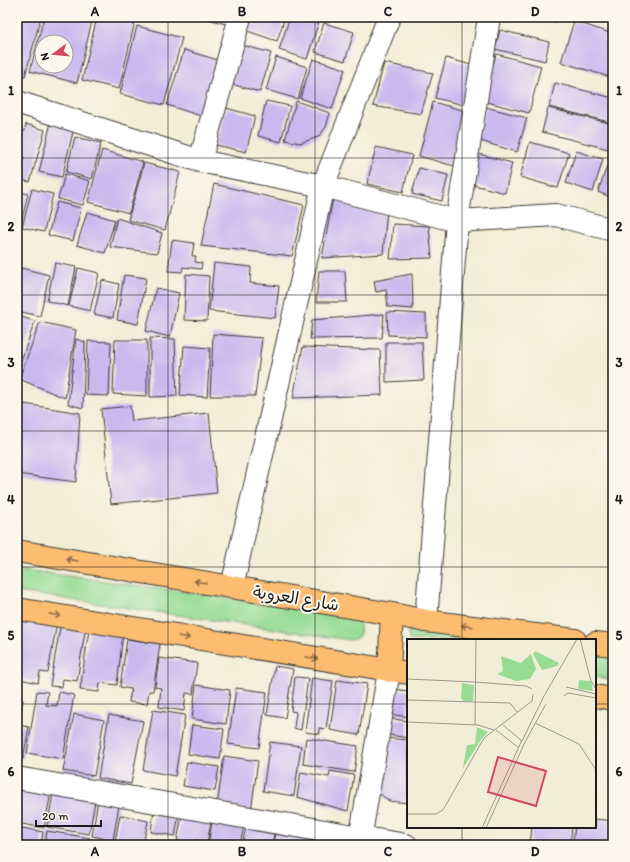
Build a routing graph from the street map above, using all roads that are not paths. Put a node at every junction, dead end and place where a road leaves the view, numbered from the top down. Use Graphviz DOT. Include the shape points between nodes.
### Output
graph roads {
  1 [pos="240,17"];
  2 [pos="389,17"];
  3 [pos="489,17"];
  4 [pos="17,102"];
  5 [pos="200,161"];
  6 [pos="323,186"];
  7 [pos="457,221"];
  8 [pos="613,230"];
  9 [pos="17,551"];
  10 [pos="232,587"];
  11 [pos="17,609"];
  12 [pos="392,614"];
  13 [pos="426,621"];
  14 [pos="567,639"];
  15 [pos="596,643"];
  16 [pos="613,645"];
  17 [pos="398,672"];
  18 [pos="596,696"];
  19 [pos="613,699"];
  20 [pos="17,778"];
  21 [pos="360,841"];
  22 [pos="406,845"];
  1 -- 5 [label="street"];
  2 -- 6 [label="street"];
  3 -- 7 [label="street"];
  4 -- 5 [label="street"];
  5 -- 6 [label="street"];
  6 -- 7 [label="street"];
  6 -- 10 [label="street"];
  7 -- 8 [label="street" via="556,216"];
  7 -- 13 [label="street"];
  10 -- 9 [label="main road, شارع العروبة, one-way"];
  10 -- 12 [label="main road, شارع العروبة"];
  11 -- 17 [label="main road, one-way"];
  12 -- 13 [label="main road, شارع العروبة"];
  12 -- 17 [label="main road"];
  14 -- 13 [label="main road, شارع العروبة, one-way"];
  15 -- 16 [label="main road"];
  17 -- 21 [label="street"];
  18 -- 19 [label="main road"];
  20 -- 21 [label="street"];
  21 -- 22 [label="street"];
}
